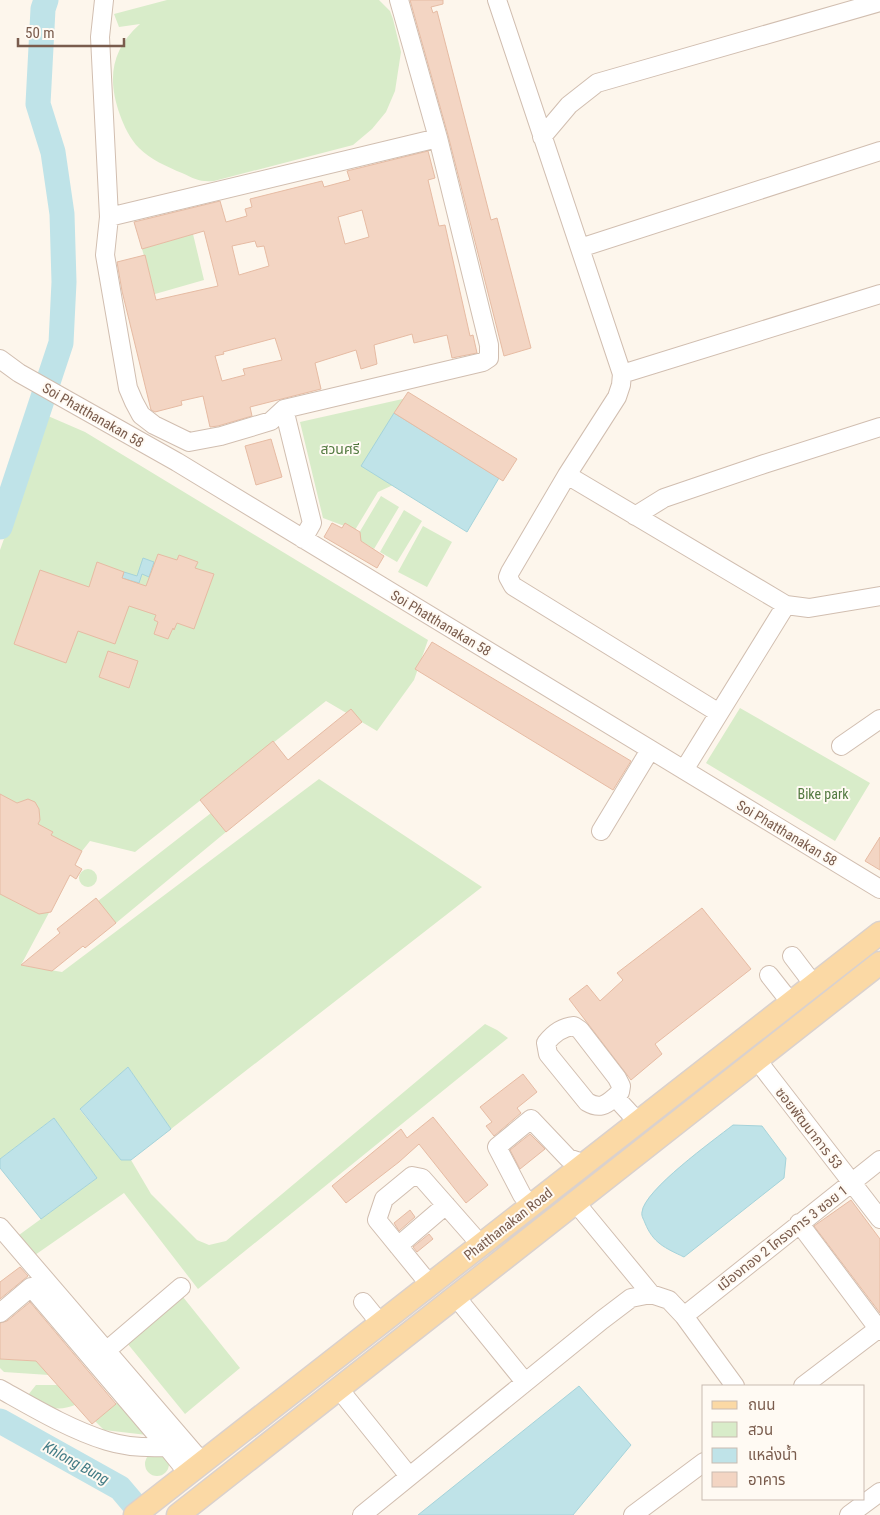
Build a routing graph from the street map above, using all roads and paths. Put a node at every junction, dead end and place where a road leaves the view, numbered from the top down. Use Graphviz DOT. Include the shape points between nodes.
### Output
graph roads {
  1 [pos="104,0"];
  2 [pos="399,0"];
  3 [pos="497,0"];
  4 [pos="880,2"];
  5 [pos="542,137"];
  6 [pos="438,138"];
  7 [pos="880,151"];
  8 [pos="109,217"];
  9 [pos="580,248"];
  10 [pos="880,294"];
  11 [pos="0,359"];
  12 [pos="622,374"];
  13 [pos="284,409"];
  14 [pos="880,427"];
  15 [pos="189,442"];
  16 [pos="177,462"];
  17 [pos="567,476"];
  18 [pos="635,516"];
  19 [pos="303,539"];
  20 [pos="880,596"];
  21 [pos="786,605"];
  22 [pos="719,713"];
  23 [pos="880,719"];
  24 [pos="841,746"];
  25 [pos="650,750"];
  26 [pos="684,770"];
  27 [pos="601,831"];
  28 [pos="880,890"];
  29 [pos="880,933"];
  30 [pos="792,956"];
  31 [pos="880,963"];
  32 [pos="769,975"];
  33 [pos="814,985"];
  34 [pos="791,1003"];
  35 [pos="734,1046"];
  36 [pos="757,1060"];
  37 [pos="615,1097"];
  38 [pos="638,1122"];
  39 [pos="880,1160"];
  40 [pos="585,1164"];
  41 [pos="852,1183"];
  42 [pos="576,1202"];
  43 [pos="446,1205"];
  44 [pos="531,1206"];
  45 [pos="880,1219"];
  46 [pos="799,1223"];
  47 [pos="0,1227"];
  48 [pos="481,1245"];
  49 [pos="398,1246"];
  50 [pos="37,1282"];
  51 [pos="430,1285"];
  52 [pos="181,1287"];
  53 [pos="651,1294"];
  54 [pos="456,1297"];
  55 [pos="363,1302"];
  56 [pos="0,1314"];
  57 [pos="684,1316"];
  58 [pos="380,1323"];
  59 [pos="879,1330"];
  60 [pos="395,1344"];
  61 [pos="106,1351"];
  62 [pos="525,1382"];
  63 [pos="734,1385"];
  64 [pos="804,1385"];
  65 [pos="0,1389"];
  66 [pos="338,1389"];
  67 [pos="167,1447"];
  68 [pos="702,1463"];
  69 [pos="195,1468"];
  70 [pos="409,1476"];
  71 [pos="880,1492"];
  72 [pos="135,1515"];
  73 [pos="178,1515"];
  74 [pos="362,1515"];
  75 [pos="633,1515"];
  76 [pos="849,1515"];
  1 -- 8 [label="street" via="100,37"];
  2 -- 6 [label="street"];
  3 -- 5 [label="street"];
  4 -- 5 [label="street" via="597,83 568,105"];
  5 -- 9 [label="street"];
  6 -- 8 [label="street"];
  6 -- 13 [label="street" via="489,345 489,358"];
  7 -- 9 [label="street"];
  8 -- 15 [label="street" via="105,255 128,388 141,415"];
  9 -- 12 [label="street"];
  10 -- 12 [label="street"];
  11 -- 16 [label="street, Soi Phatthanakan 58" via="19,373"];
  12 -- 17 [label="street" via="617,397"];
  13 -- 15 [label="street" via="271,421"];
  13 -- 19 [label="street" via="312,522"];
  14 -- 18 [label="street" via="664,498"];
  15 -- 16 [label="street"];
  16 -- 19 [label="street, Soi Phatthanakan 58"];
  17 -- 18 [label="street"];
  17 -- 22 [label="street" via="510,572 508,577 513,586"];
  18 -- 21 [label="street"];
  19 -- 25 [label="street, Soi Phatthanakan 58"];
  20 -- 21 [label="street" via="810,608"];
  21 -- 22 [label="street"];
  22 -- 26 [label="street"];
  23 -- 24 [label="street"];
  25 -- 26 [label="street, Soi Phatthanakan 58"];
  25 -- 27 [label="street"];
  26 -- 28 [label="street, Soi Phatthanakan 58"];
  29 -- 33 [label="main road, Phatthanakan Road"];
  30 -- 33 [label="street"];
  31 -- 36 [label="main road, Phatthanakan Road"];
  32 -- 34 [label="street"];
  33 -- 34 [label="main road, Phatthanakan Road"];
  34 -- 35 [label="main road, Phatthanakan Road"];
  35 -- 36 [label="main road"];
  35 -- 38 [label="main road, Phatthanakan Road"];
  36 -- 41 [label="street, ซอยพัฒนาการ 53"];
  36 -- 42 [label="main road, Phatthanakan Road"];
  37 -- 37 [label="street" via="621,1086 618,1078 580,1030 574,1026 565,1027 550,1038 546,1044 548,1054 587,1102 602,1106"];
  37 -- 38 [label="street"];
  38 -- 40 [label="main road, Phatthanakan Road"];
  39 -- 41 [label="street, เมืองทอง 2 โครงการ 3 ซอย 1"];
  40 -- 44 [label="main road, Phatthanakan Road"];
  40 -- 44 [label="street" via="568,1158 531,1119 497,1147"];
  41 -- 45 [label="street, ซอยพัฒนาการ 53"];
  41 -- 46 [label="street, เมืองทอง 2 โครงการ 3 ซอย 1"];
  42 -- 53 [label="street"];
  42 -- 54 [label="main road, Phatthanakan Road"];
  43 -- 48 [label="street"];
  43 -- 49 [label="street"];
  43 -- 49 [label="street" via="422,1178 412,1176 384,1199 377,1220"];
  44 -- 48 [label="main road, Phatthanakan Road"];
  46 -- 57 [label="street, เมืองทอง 2 โครงการ 3 ซอย 1"];
  46 -- 59 [label="street"];
  47 -- 50 [label="street"];
  48 -- 51 [label="main road, Phatthanakan Road"];
  49 -- 51 [label="street"];
  50 -- 56 [label="street"];
  50 -- 61 [label="street"];
  50 -- 67 [label="street"];
  51 -- 58 [label="main road, Phatthanakan Road"];
  52 -- 61 [label="street"];
  53 -- 57 [label="street" via="670,1300"];
  53 -- 62 [label="street" via="631,1298"];
  54 -- 60 [label="main road, Phatthanakan Road"];
  54 -- 62 [label="street"];
  55 -- 58 [label="street"];
  57 -- 63 [label="street"];
  58 -- 60 [label="main road"];
  58 -- 69 [label="main road, Phatthanakan Road"];
  59 -- 64 [label="street"];
  60 -- 66 [label="main road, Phatthanakan Road"];
  61 -- 69 [label="street"];
  62 -- 70 [label="street"];
  65 -- 67 [label="street" via="74,1428 107,1441 147,1448"];
  66 -- 70 [label="street"];
  66 -- 73 [label="main road, Phatthanakan Road"];
  67 -- 69 [label="street"];
  68 -- 75 [label="street"];
  69 -- 72 [label="main road, Phatthanakan Road"];
  70 -- 74 [label="street"];
  71 -- 76 [label="street"];
}
